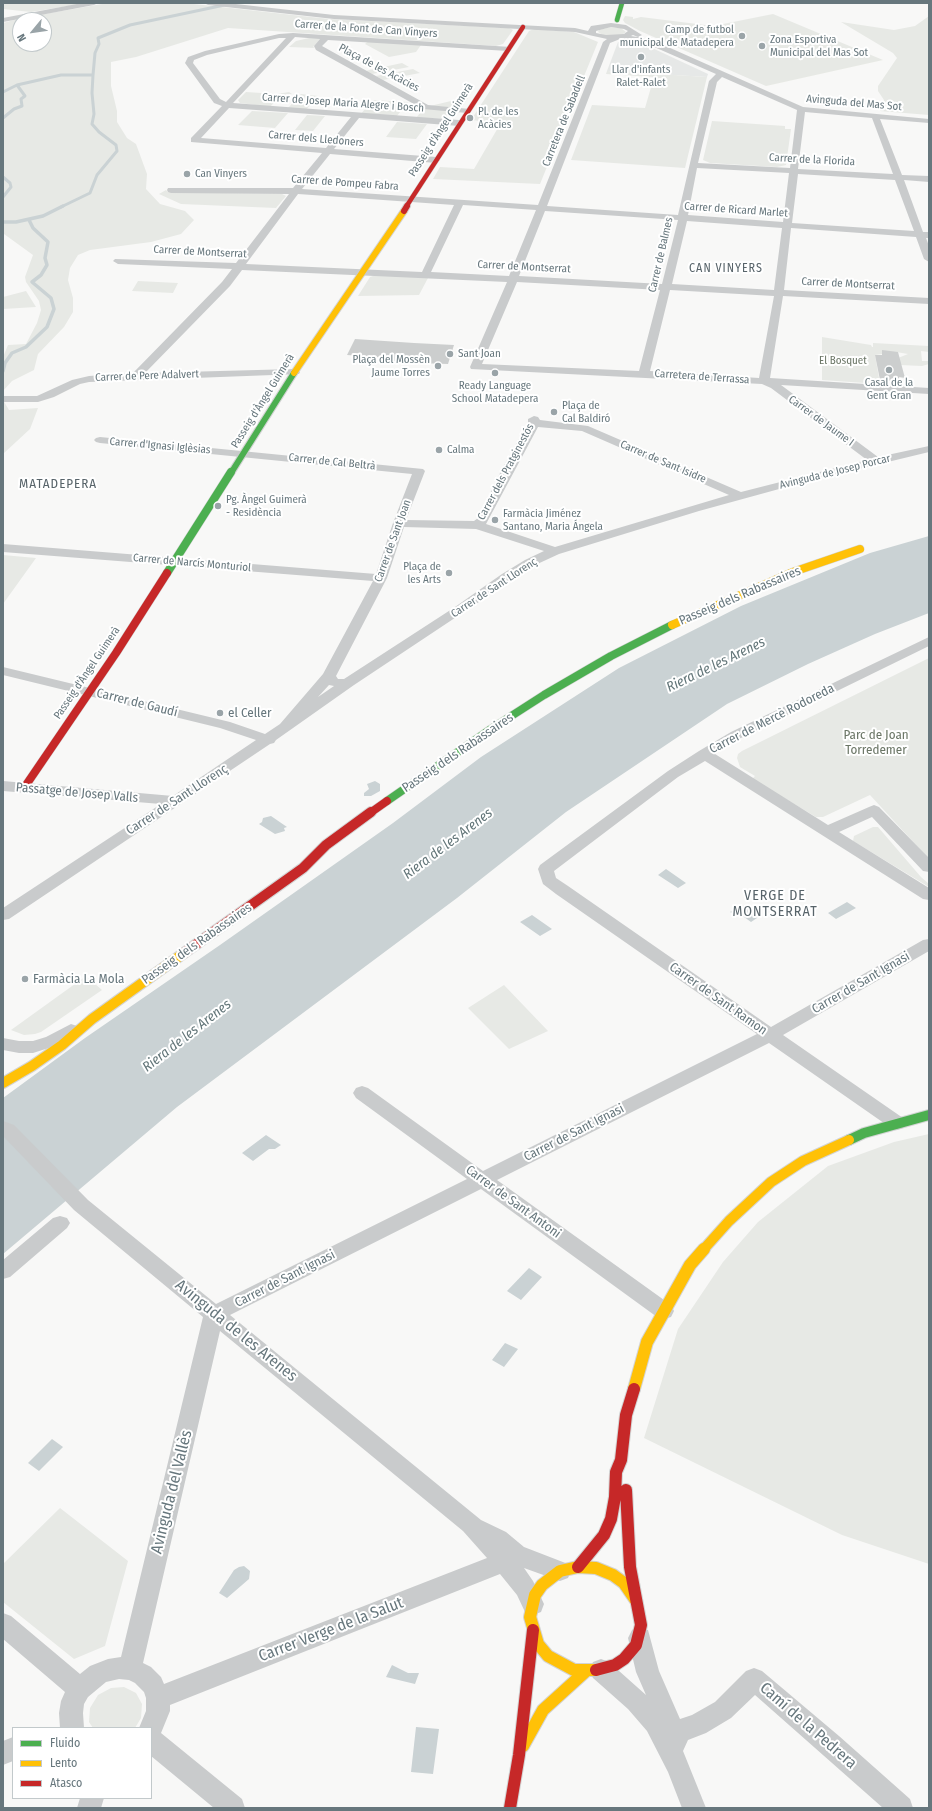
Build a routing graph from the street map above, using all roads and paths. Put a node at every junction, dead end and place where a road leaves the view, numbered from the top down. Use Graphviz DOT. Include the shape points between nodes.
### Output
graph roads {
  1 [pos="94,3"];
  2 [pos="208,3"];
  3 [pos="622,3"];
  4 [pos="3,20"];
  5 [pos="617,20"];
  6 [pos="523,27"];
  7 [pos="629,30"];
  8 [pos="598,31"];
  9 [pos="293,35"];
  10 [pos="326,37"];
  11 [pos="619,38"];
  12 [pos="647,41"];
  13 [pos="607,42"];
  14 [pos="508,50"];
  15 [pos="721,74"];
  16 [pos="226,105"];
  17 [pos="801,109"];
  18 [pos="467,111"];
  19 [pos="356,116"];
  20 [pos="875,116"];
  21 [pos="929,121"];
  22 [pos="459,123"];
  23 [pos="329,151"];
  24 [pos="436,160"];
  25 [pos="693,165"];
  26 [pos="795,171"];
  27 [pos="899,178"];
  28 [pos="929,179"];
  29 [pos="171,190"];
  30 [pos="296,191"];
  31 [pos="411,199"];
  32 [pos="460,202"];
  33 [pos="541,208"];
  34 [pos="683,219"];
  35 [pos="786,226"];
  36 [pos="925,235"];
  37 [pos="929,259"];
  38 [pos="118,261"];
  39 [pos="238,266"];
  40 [pos="363,272"];
  41 [pos="425,275"];
  42 [pos="513,279"];
  43 [pos="666,287"];
  44 [pos="779,293"];
  45 [pos="929,301"];
  46 [pos="295,372"];
  47 [pos="644,374"];
  48 [pos="136,376"];
  49 [pos="764,381"];
  50 [pos="929,391"];
  51 [pos="3,399"];
  52 [pos="534,421"];
  53 [pos="100,440"];
  54 [pos="929,449"];
  55 [pos="244,453"];
  56 [pos="877,462"];
  57 [pos="420,471"];
  58 [pos="741,496"];
  59 [pos="399,524"];
  60 [pos="477,525"];
  61 [pos="3,548"];
  62 [pos="860,549"];
  63 [pos="555,551"];
  64 [pos="174,562"];
  65 [pos="381,578"];
  66 [pos="929,641"];
  67 [pos="3,671"];
  68 [pos="329,675"];
  69 [pos="351,681"];
  70 [pos="90,691"];
  71 [pos="283,729"];
  72 [pos="269,740"];
  73 [pos="704,754"];
  74 [pos="3,786"];
  75 [pos="24,788"];
  76 [pos="176,801"];
  77 [pos="827,831"];
  78 [pos="929,867"];
  79 [pos="546,869"];
  80 [pos="929,895"];
  81 [pos="4,913"];
  82 [pos="929,944"];
  83 [pos="92,1019"];
  84 [pos="770,1035"];
  85 [pos="3,1044"];
  86 [pos="3,1083"];
  87 [pos="362,1093"];
  88 [pos="929,1115"];
  89 [pos="897,1123"];
  90 [pos="5,1125"];
  91 [pos="483,1180"];
  92 [pos="60,1223"];
  93 [pos="3,1271"];
  94 [pos="664,1311"];
  95 [pos="214,1314"];
  96 [pos="621,1460"];
  97 [pos="627,1470"];
  98 [pos="627,1482"];
  99 [pos="471,1524"];
  100 [pos="504,1562"];
  101 [pos="569,1569"];
  102 [pos="635,1598"];
  103 [pos="533,1604"];
  104 [pos="3,1624"];
  105 [pos="533,1630"];
  106 [pos="639,1636"];
  107 [pos="130,1670"];
  108 [pos="594,1671"];
  109 [pos="80,1689"];
  110 [pos="158,1698"];
  111 [pos="70,1727"];
  112 [pos="152,1727"];
  113 [pos="673,1734"];
  114 [pos="152,1741"];
  115 [pos="519,1755"];
  116 [pos="678,1766"];
  117 [pos="233,1808"];
  118 [pos="510,1808"];
  119 [pos="694,1808"];
  120 [pos="901,1808"];
  1 -- 4 [label="street"];
  2 -- 6 [label="street" via="334,17"];
  3 -- 5 [label="street"];
  5 -- 7 [label="street"];
  5 -- 8 [label="street"];
  6 -- 8 [label="street"];
  6 -- 14 [label="street, Passeig d'Àngel Guimerà"];
  7 -- 8 [label="street"];
  7 -- 11 [label="street" via="629,35"];
  7 -- 12 [label="street, Avinguda del Mas Sot"];
  8 -- 11 [label="street, Avinguda del Mas Sot"];
  8 -- 13 [label="street"];
  9 -- 10 [label="street, Carrer de la Font de Can Vinyers"];
  9 -- 16 [label="street"];
  9 -- 16 [label="street, Carrer de la Font de Can Vinyers" via="204,53 191,59 190,67 217,101"];
  10 -- 14 [label="street, Carrer de la Font de Can Vinyers"];
  10 -- 18 [label="street, Plaça de les Acàcies" via="319,48 426,107"];
  11 -- 12 [label="street, Avinguda del Mas Sot"];
  11 -- 13 [label="street"];
  12 -- 15 [label="street, Avinguda del Mas Sot"];
  13 -- 33 [label="street, Carretera de Sabadell"];
  14 -- 18 [label="street, Passeig d'Àngel Guimerà"];
  15 -- 17 [label="street, Avinguda del Mas Sot"];
  15 -- 25 [label="street, Carrer de Balmes" via="713,81"];
  16 -- 19 [label="street, Carrer de Josep Maria Alegre i Bosch"];
  16 -- 23 [label="street, Carrer dels Lledoners" via="194,140"];
  17 -- 20 [label="street, Avinguda del Mas Sot"];
  17 -- 26 [label="street"];
  18 -- 22 [label="street, Passeig d'Àngel Guimerà"];
  19 -- 22 [label="street, Carrer de Josep Maria Alegre i Bosch"];
  19 -- 23 [label="street"];
  20 -- 21 [label="street, Avinguda del Mas Sot"];
  20 -- 27 [label="street"];
  22 -- 24 [label="street, Passeig d'Àngel Guimerà"];
  23 -- 24 [label="street, Carrer dels Lledoners"];
  23 -- 30 [label="street"];
  24 -- 31 [label="street, Passeig d'Àngel Guimerà"];
  25 -- 26 [label="street, Carrer de la Florida"];
  25 -- 34 [label="street, Carrer de Balmes"];
  26 -- 27 [label="street, Carrer de la Florida"];
  26 -- 35 [label="street"];
  27 -- 28 [label="street, Carrer de la Florida"];
  27 -- 36 [label="street"];
  29 -- 30 [label="street, Carrer de Pompeu Fabra"];
  30 -- 31 [label="street, Carrer de Pompeu Fabra"];
  30 -- 39 [label="street"];
  31 -- 32 [label="street, Carrer de Pompeu Fabra"];
  31 -- 40 [label="street, Passeig d'Àngel Guimerà"];
  32 -- 33 [label="street, Carrer de Pompeu Fabra"];
  32 -- 41 [label="street"];
  33 -- 34 [label="street, Carrer de Ricard Marlet"];
  33 -- 42 [label="street"];
  34 -- 35 [label="street, Carrer de Ricard Marlet"];
  34 -- 43 [label="street, Carrer de Balmes"];
  35 -- 36 [label="street, Carrer de Ricard Marlet"];
  35 -- 44 [label="street"];
  36 -- 37 [label="street"];
  38 -- 39 [label="street, Carrer de Montserrat"];
  39 -- 40 [label="street, Carrer de Montserrat"];
  39 -- 48 [label="street" via="226,284"];
  40 -- 41 [label="street, Carrer de Montserrat"];
  40 -- 46 [label="street, Passeig d'Àngel Guimerà"];
  41 -- 42 [label="street, Carrer de Montserrat"];
  42 -- 43 [label="street, Carrer de Montserrat"];
  42 -- 47 [label="street, Carretera de Terrassa" via="475,367"];
  43 -- 44 [label="street, Carrer de Montserrat"];
  43 -- 47 [label="street, Carrer de Balmes"];
  44 -- 45 [label="street, Carrer de Montserrat"];
  44 -- 49 [label="street"];
  46 -- 48 [label="street, Carrer de Pere Adalvert"];
  46 -- 55 [label="street, Passeig d'Àngel Guimerà"];
  47 -- 49 [label="street, Carretera de Terrassa"];
  48 -- 51 [label="street, Carrer de Pere Adalvert" via="82,380 38,399"];
  49 -- 50 [label="street, Carretera de Terrassa"];
  49 -- 56 [label="street, Carrer de Jaume I"];
  52 -- 58 [label="street, Carrer de Sant Isidre" via="584,428"];
  52 -- 60 [label="street, Carrer dels Pratginestós" via="483,520"];
  53 -- 55 [label="street, Carrer d'Ignasi Iglèsias"];
  54 -- 56 [label="street, Avinguda de Josep Porcar"];
  55 -- 57 [label="street, Carrer de Cal Beltrà"];
  55 -- 64 [label="street, Passeig d'Àngel Guimerà"];
  56 -- 58 [label="street, Avinguda de Josep Porcar"];
  57 -- 59 [label="street, Carrer de Sant Joan"];
  58 -- 63 [label="street, Carrer de Sant Llorenç"];
  59 -- 60 [label="street"];
  59 -- 65 [label="street, Carrer de Sant Joan"];
  60 -- 63 [label="street"];
  61 -- 64 [label="street, Carrer de Narcís Monturiol"];
  62 -- 83 [label="street, Passeig dels Rabassaires" via="793,572 710,607 567,681 491,729 375,810 326,845 303,868"];
  63 -- 69 [label="street, Carrer de Sant Llorenç" via="507,577"];
  64 -- 65 [label="street, Carrer de Narcís Monturiol"];
  64 -- 70 [label="street, Passeig d'Àngel Guimerà"];
  65 -- 68 [label="street, Carrer de Sant Joan"];
  66 -- 73 [label="street, Carrer de Mercè Rodoreda" via="736,735"];
  67 -- 70 [label="street, Carrer de Gaudí"];
  68 -- 69 [label="street" via="333,682 341,684"];
  68 -- 71 [label="street, Carrer de Sant Joan"];
  69 -- 71 [label="street, Carrer de Sant Llorenç"];
  70 -- 72 [label="street, Carrer de Gaudí" via="225,725"];
  70 -- 75 [label="street, Passeig d'Àngel Guimerà"];
  71 -- 72 [label="street, Carrer de Sant Llorenç"];
  72 -- 76 [label="street, Carrer de Sant Llorenç"];
  73 -- 77 [label="street"];
  73 -- 79 [label="street, Carrer de Mercè Rodoreda" via="625,809"];
  74 -- 75 [label="street, Passatge de Josep Valls"];
  75 -- 76 [label="street, Passatge de Josep Valls"];
  76 -- 81 [label="street, Carrer de Sant Llorenç"];
  77 -- 78 [label="street" via="874,810"];
  77 -- 80 [label="street"];
  79 -- 84 [label="street, Carrer de Sant Ramon" via="549,880 562,890"];
  82 -- 84 [label="street, Carrer de Sant Ignasi"];
  83 -- 85 [label="street, Passeig dels Rabassaires" via="33,1047"];
  83 -- 86 [label="street, Passeig dels Rabassaires" via="32,1066"];
  84 -- 89 [label="street, Carrer de Sant Ramon"];
  84 -- 91 [label="street, Carrer de Sant Ignasi"];
  87 -- 91 [label="street, Carrer de Sant Antoni"];
  88 -- 89 [label="street"];
  89 -- 94 [label="street" via="864,1133 802,1161 771,1182 729,1221 690,1265"];
  90 -- 95 [label="street, Avinguda de les Arenes" via="81,1205"];
  91 -- 94 [label="street, Carrer de Sant Antoni"];
  91 -- 95 [label="street, Carrer de Sant Ignasi"];
  92 -- 93 [label="street"];
  94 -- 96 [label="street" via="647,1342 626,1414"];
  95 -- 99 [label="street, Avinguda de les Arenes"];
  95 -- 107 [label="street, Avinguda del Vallès"];
  96 -- 97 [label="street"];
  96 -- 101 [label="street" via="616,1472 611,1519 604,1535"];
  98 -- 102 [label="street" via="630,1567"];
  99 -- 100 [label="street, Avinguda de les Arenes"];
  99 -- 101 [label="street, Avinguda de les Arenes" via="498,1539 516,1554 539,1564"];
  100 -- 103 [label="street, Avinguda de les Arenes" via="525,1588"];
  100 -- 110 [label="street, Carrer Verge de la Salut"];
  101 -- 102 [label="street" via="596,1568 613,1575 624,1583"];
  101 -- 103 [label="street" via="542,1585 535,1595"];
  102 -- 106 [label="street" via="641,1615"];
  103 -- 105 [label="street" via="530,1617"];
  104 -- 109 [label="street"];
  105 -- 108 [label="street" via="538,1644 548,1656 574,1670"];
  105 -- 115 [label="street"];
  106 -- 108 [label="street" via="636,1645 624,1660"];
  106 -- 113 [label="street" via="648,1672"];
  107 -- 109 [label="street" via="108,1670 98,1674"];
  107 -- 110 [label="street" via="143,1675 152,1685"];
  108 -- 115 [label="street" via="544,1710"];
  108 -- 116 [label="street" via="636,1701 655,1723"];
  109 -- 111 [label="street" via="73,1701"];
  110 -- 112 [label="street" via="158,1711"];
  113 -- 116 [label="street" via="677,1744"];
  113 -- 120 [label="street, Camí de la Pedrera" via="698,1725 723,1710 754,1679"];
  114 -- 117 [label="street"];
  115 -- 118 [label="street"];
  116 -- 119 [label="street"];
}
